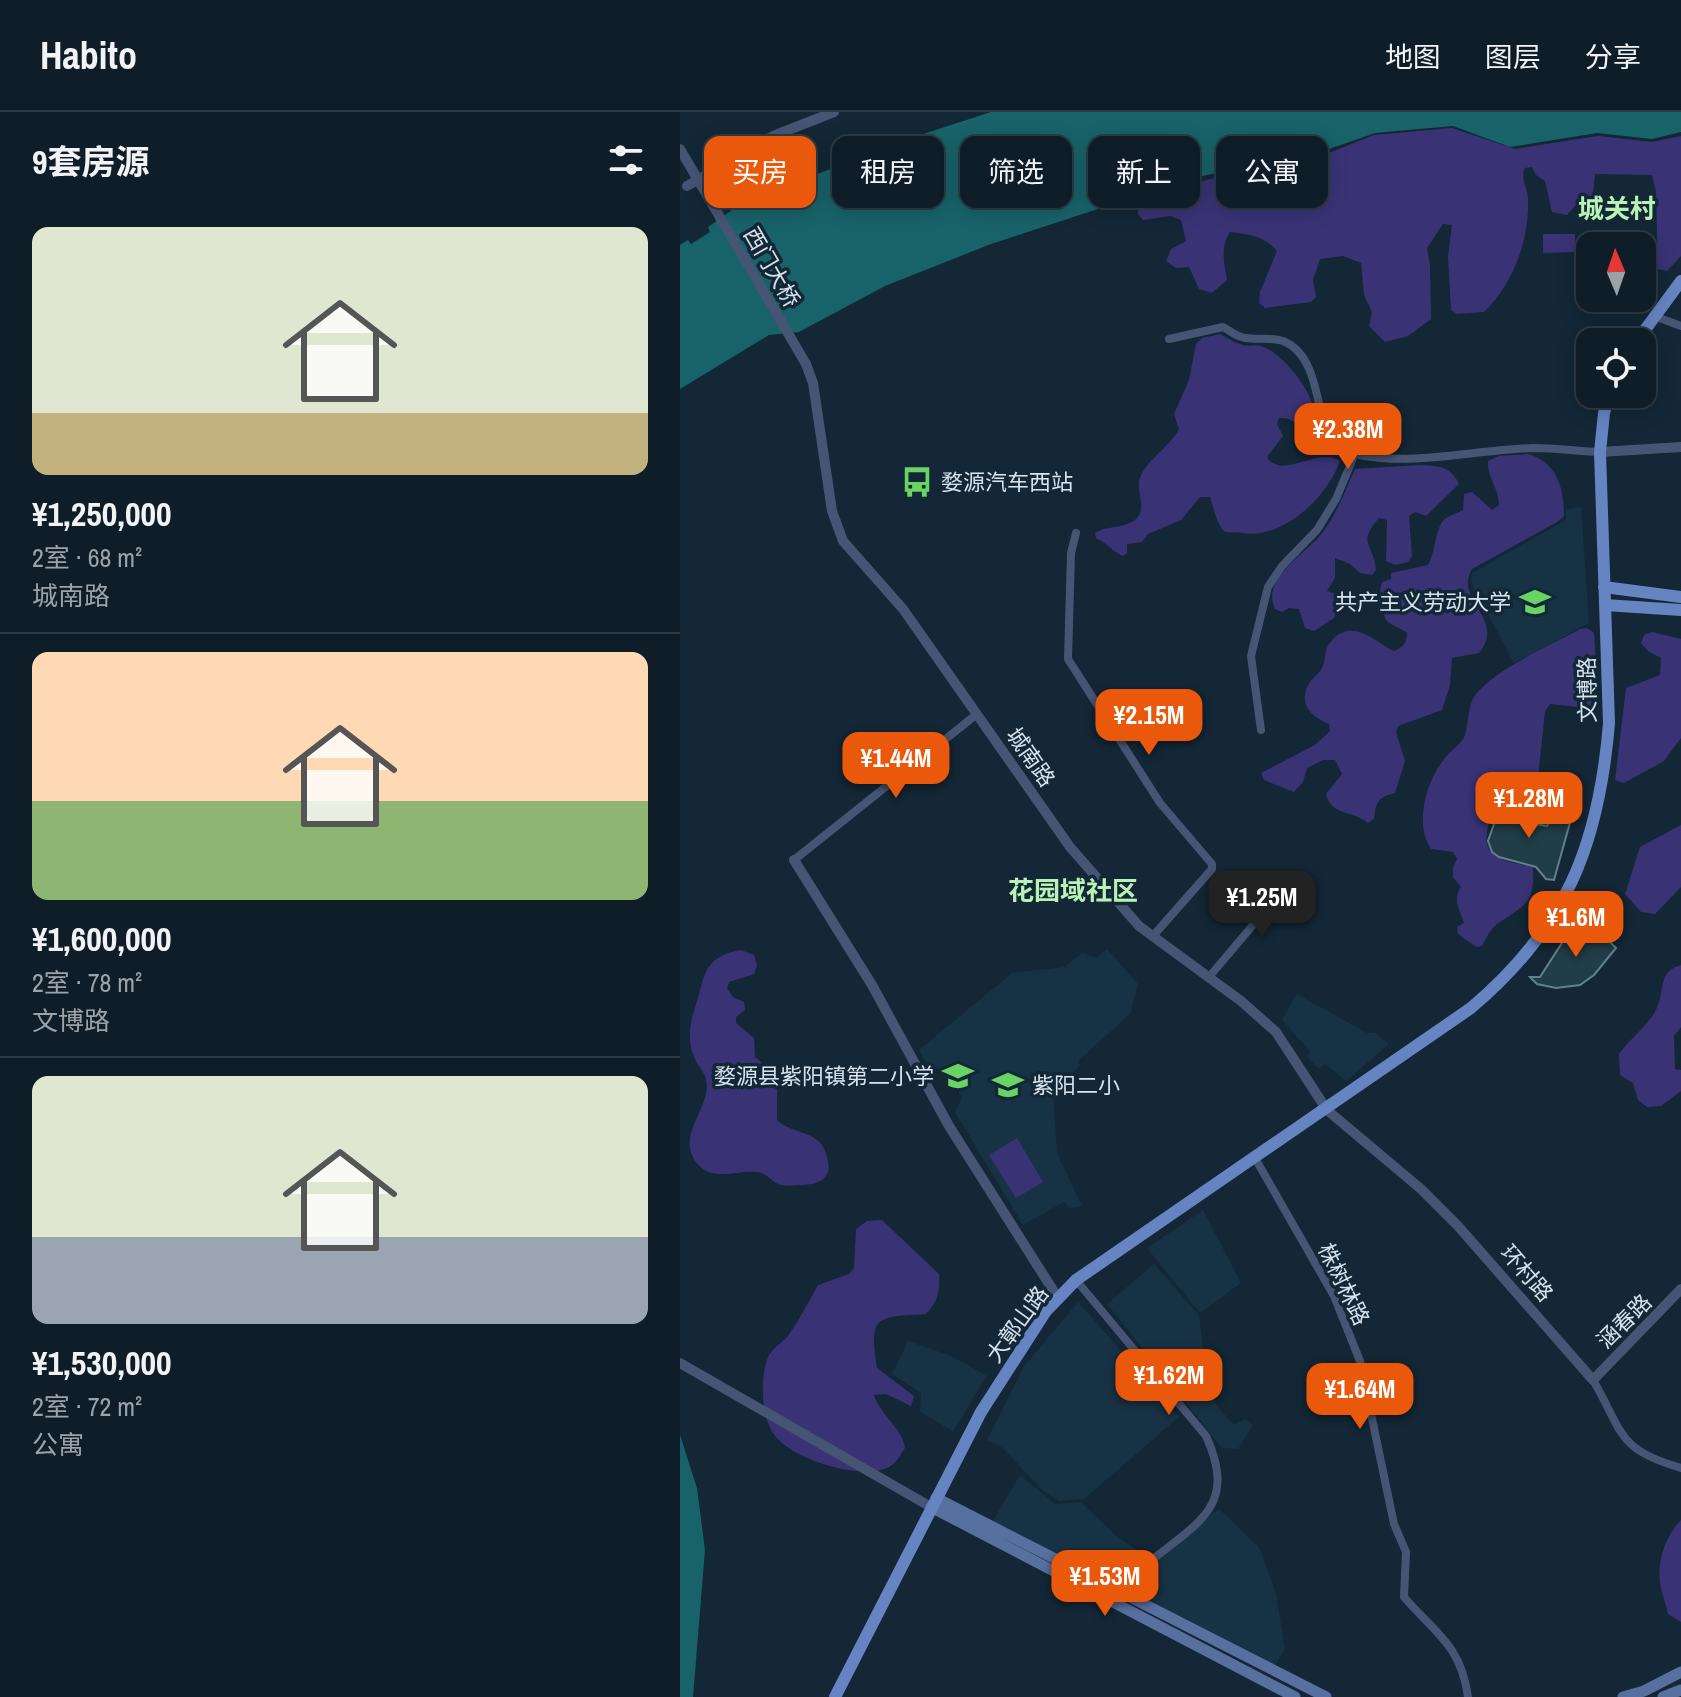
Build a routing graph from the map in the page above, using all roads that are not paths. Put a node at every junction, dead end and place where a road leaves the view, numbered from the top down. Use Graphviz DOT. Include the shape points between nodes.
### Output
graph roads {
  1 [pos="834,112"];
  2 [pos="680,149"];
  3 [pos="684,189"];
  4 [pos="1681,281"];
  5 [pos="1654,316"];
  6 [pos="1681,326"];
  7 [pos="1646,328"];
  8 [pos="1169,339"];
  9 [pos="806,364"];
  10 [pos="1605,408"];
  11 [pos="1681,447"];
  12 [pos="1600,452"];
  13 [pos="1354,456"];
  14 [pos="1076,533"];
  15 [pos="1604,587"];
  16 [pos="1681,597"];
  17 [pos="1605,605"];
  18 [pos="1681,610"];
  19 [pos="977,714"];
  20 [pos="1261,730"];
  21 [pos="794,860"];
  22 [pos="1292,879"];
  23 [pos="1153,936"];
  24 [pos="1209,977"];
  25 [pos="1327,1110"];
  26 [pos="1255,1158"];
  27 [pos="1076,1280"];
  28 [pos="1681,1289"];
  29 [pos="1058,1298"];
  30 [pos="680,1363"];
  31 [pos="1593,1380"];
  32 [pos="1681,1468"];
  33 [pos="934,1502"];
  34 [pos="1153,1559"];
  35 [pos="1681,1672"];
  36 [pos="1681,1690"];
  37 [pos="835,1697"];
  38 [pos="1295,1697"];
  39 [pos="1326,1697"];
  40 [pos="1468,1697"];
  41 [pos="1623,1697"];
  42 [pos="1663,1697"];
  1 -- 3 [label="street" via="773,136"];
  2 -- 9 [label="street, 西门大桥, bridge"];
  4 -- 5 [label="main road"];
  5 -- 6 [label="street"];
  5 -- 7 [label="main road"];
  8 -- 13 [label="street" via="1223,327 1242,338 1282,341 1308,369 1331,447"];
  9 -- 19 [label="street, 城南路" via="836,527 903,609"];
  10 -- 12 [label="main road, 文博路"];
  11 -- 12 [label="street"];
  12 -- 13 [label="street" via="1533,448 1434,457"];
  12 -- 15 [label="main road, 文博路"];
  13 -- 20 [label="street" via="1317,530 1268,587 1251,656"];
  14 -- 23 [label="street" via="1068,659 1160,803 1212,864"];
  15 -- 16 [label="main road"];
  15 -- 17 [label="main road, 文博路"];
  17 -- 18 [label="main road"];
  17 -- 25 [label="main road, 文博路" via="1609,723 1603,779 1586,847 1558,910 1508,977"];
  19 -- 21 [label="street"];
  19 -- 23 [label="street, 城南路" via="1070,847"];
  21 -- 29 [label="street" via="872,985 949,1126"];
  22 -- 24 [label="street"];
  23 -- 24 [label="street, 城南路"];
  24 -- 25 [label="street, 城南路" via="1276,1032"];
  25 -- 26 [label="main road, 大鄣山路"];
  25 -- 31 [label="street, 环村路" via="1458,1226"];
  26 -- 27 [label="main road, 大鄣山路"];
  26 -- 40 [label="street, 株树林路" via="1334,1296 1355,1348 1394,1524 1404,1541 1404,1597 1454,1651"];
  27 -- 29 [label="main road, 大鄣山路"];
  27 -- 34 [label="street" via="1206,1436 1218,1467 1207,1517"];
  28 -- 31 [label="street, 涵春路"];
  29 -- 33 [label="main road, 大鄣山路" via="981,1412"];
  30 -- 33 [label="street"];
  31 -- 32 [label="street, 环村路" via="1630,1446"];
  33 -- 37 [label="main road, 大鄣山路"];
  33 -- 38 [label="main road"];
  33 -- 39 [label="main road"];
  35 -- 41 [label="main road"];
  36 -- 42 [label="main road"];
}
